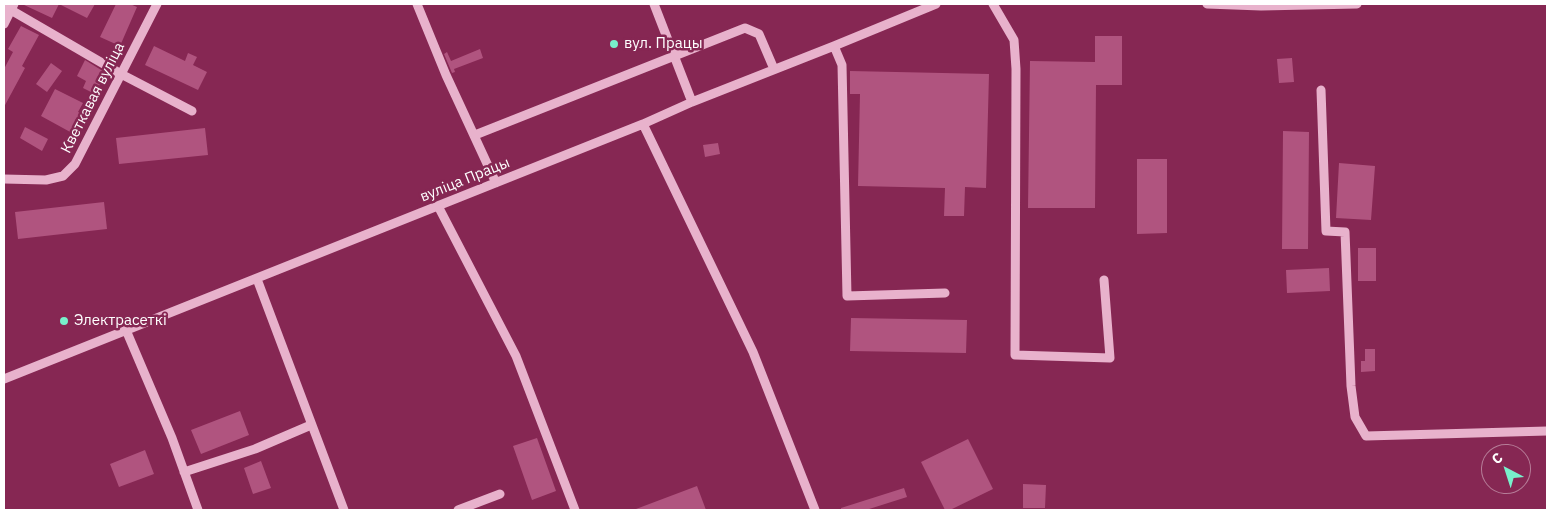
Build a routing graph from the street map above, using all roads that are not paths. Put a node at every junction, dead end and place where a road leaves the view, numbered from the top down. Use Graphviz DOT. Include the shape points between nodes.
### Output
graph roads {
  1 [pos="157,4"];
  2 [pos="417,4"];
  3 [pos="654,4"];
  4 [pos="936,4"];
  5 [pos="993,4"];
  6 [pos="1207,4"];
  7 [pos="1356,4"];
  8 [pos="1261,5"];
  9 [pos="9,7"];
  10 [pos="4,24"];
  11 [pos="834,46"];
  12 [pos="674,56"];
  13 [pos="774,69"];
  14 [pos="121,74"];
  15 [pos="1321,90"];
  16 [pos="692,102"];
  17 [pos="192,111"];
  18 [pos="643,124"];
  19 [pos="475,135"];
  20 [pos="4,179"];
  21 [pos="496,182"];
  22 [pos="438,206"];
  23 [pos="257,279"];
  24 [pos="1104,280"];
  25 [pos="945,293"];
  26 [pos="126,330"];
  27 [pos="4,379"];
  28 [pos="311,424"];
  29 [pos="1547,431"];
  30 [pos="184,472"];
  31 [pos="500,494"];
  32 [pos="198,510"];
  33 [pos="344,510"];
  34 [pos="458,510"];
  35 [pos="575,510"];
  36 [pos="815,510"];
  1 -- 14 [label="street, Кветкавая вуліца"];
  2 -- 19 [label="street"];
  3 -- 12 [label="street"];
  4 -- 11 [label="street, вуліца Працы"];
  5 -- 24 [label="street" via="1014,40 1016,69 1015,355 1110,358"];
  6 -- 8 [label="street"];
  7 -- 8 [label="street"];
  9 -- 10 [label="street"];
  9 -- 14 [label="street"];
  11 -- 13 [label="street, вуліца Працы"];
  11 -- 25 [label="street" via="842,65 847,296"];
  12 -- 13 [label="street" via="745,28 759,34"];
  12 -- 16 [label="street"];
  12 -- 19 [label="street"];
  13 -- 16 [label="street, вуліца Працы"];
  14 -- 17 [label="street"];
  14 -- 20 [label="street, Кветкавая вуліца" via="75,164 63,176 46,180"];
  15 -- 29 [label="street" via="1326,231 1345,232 1351,386 1355,417 1366,436"];
  16 -- 18 [label="street, вуліца Працы"];
  18 -- 21 [label="street, вуліца Працы"];
  18 -- 36 [label="street" via="753,352"];
  19 -- 21 [label="street"];
  21 -- 22 [label="street, вуліца Працы"];
  22 -- 23 [label="street, вуліца Працы"];
  22 -- 35 [label="street" via="516,356"];
  23 -- 26 [label="street, вуліца Працы"];
  23 -- 28 [label="street"];
  26 -- 27 [label="street, вуліца Працы"];
  26 -- 30 [label="street"];
  28 -- 30 [label="street" via="255,448"];
  28 -- 33 [label="street"];
  30 -- 32 [label="street"];
  31 -- 34 [label="street"];
}
